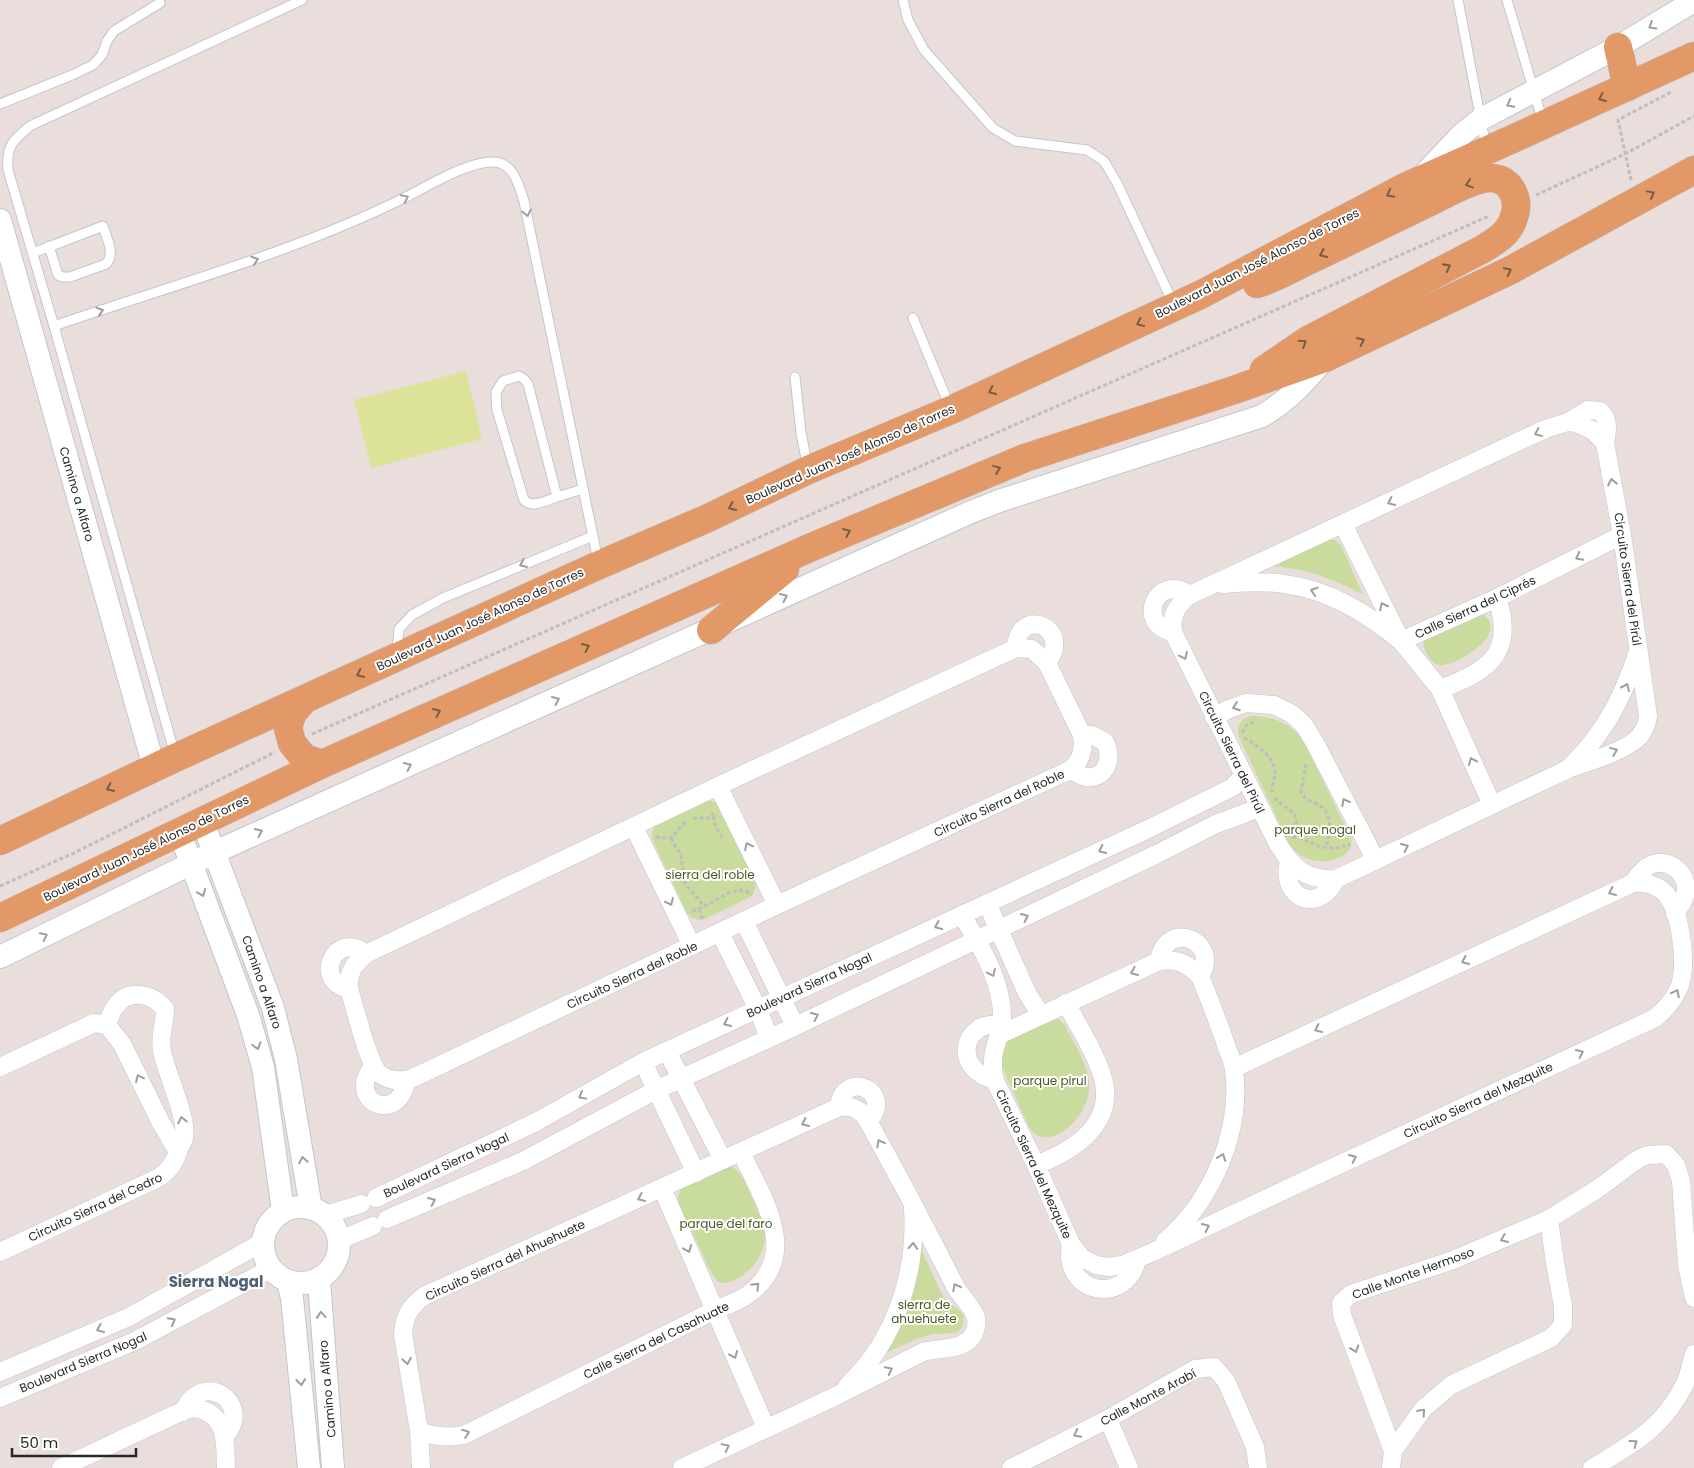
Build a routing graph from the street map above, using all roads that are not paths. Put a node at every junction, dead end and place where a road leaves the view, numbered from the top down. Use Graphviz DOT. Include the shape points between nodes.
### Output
graph roads {
  1 [pos="302,0"];
  2 [pos="903,0"];
  3 [pos="1458,0"];
  4 [pos="1507,0"];
  5 [pos="1694,1"];
  6 [pos="160,3"];
  7 [pos="1618,47"];
  8 [pos="1694,56"];
  9 [pos="1534,92"];
  10 [pos="1631,99"];
  11 [pos="0,104"];
  12 [pos="1481,119"];
  13 [pos="1543,124"];
  14 [pos="1487,150"];
  15 [pos="1694,170"];
  16 [pos="1420,179"];
  17 [pos="0,220"];
  18 [pos="49,246"];
  19 [pos="32,253"];
  20 [pos="1200,295"];
  21 [pos="1174,307"];
  22 [pos="913,318"];
  23 [pos="54,326"];
  24 [pos="1325,358"];
  25 [pos="795,377"];
  26 [pos="1234,390"];
  27 [pos="951,410"];
  28 [pos="808,470"];
  29 [pos="583,489"];
  30 [pos="557,497"];
  31 [pos="1343,524"];
  32 [pos="593,536"];
  33 [pos="1622,536"];
  34 [pos="814,546"];
  35 [pos="599,565"];
  36 [pos="1215,584"];
  37 [pos="1497,598"];
  38 [pos="710,630"];
  39 [pos="1401,641"];
  40 [pos="1016,648"];
  41 [pos="1638,651"];
  42 [pos="397,658"];
  43 [pos="1047,663"];
  44 [pos="1440,689"];
  45 [pos="302,702"];
  46 [pos="1214,717"];
  47 [pos="1082,735"];
  48 [pos="165,763"];
  49 [pos="322,764"];
  50 [pos="1568,769"];
  51 [pos="1070,770"];
  52 [pos="1243,776"];
  53 [pos="718,786"];
  54 [pos="1492,805"];
  55 [pos="1259,808"];
  56 [pos="190,826"];
  57 [pos="634,827"];
  58 [pos="0,840"];
  59 [pos="215,852"];
  60 [pos="1374,861"];
  61 [pos="191,864"];
  62 [pos="1633,883"];
  63 [pos="988,903"];
  64 [pos="777,905"];
  65 [pos="1675,914"];
  66 [pos="962,915"];
  67 [pos="0,918"];
  68 [pos="744,921"];
  69 [pos="999,929"];
  70 [pos="720,933"];
  71 [pos="977,940"];
  72 [pos="692,946"];
  73 [pos="0,958"];
  74 [pos="1158,961"];
  75 [pos="1200,976"];
  76 [pos="782,998"];
  77 [pos="1066,1003"];
  78 [pos="758,1009"];
  79 [pos="1041,1014"];
  80 [pos="107,1025"];
  81 [pos="795,1026"];
  82 [pos="1000,1030"];
  83 [pos="770,1038"];
  84 [pos="667,1051"];
  85 [pos="642,1062"];
  86 [pos="373,1065"];
  87 [pos="0,1067"];
  88 [pos="1234,1068"];
  89 [pos="681,1078"];
  90 [pos="994,1079"];
  91 [pos="406,1080"];
  92 [pos="656,1090"];
  93 [pos="178,1152"];
  94 [pos="741,1152"];
  95 [pos="724,1160"];
  96 [pos="1036,1166"];
  97 [pos="696,1173"];
  98 [pos="662,1188"];
  99 [pos="913,1202"];
  100 [pos="283,1211"];
  101 [pos="318,1211"];
  102 [pos="1549,1220"];
  103 [pos="340,1240"];
  104 [pos="263,1242"];
  105 [pos="0,1252"];
  106 [pos="1153,1252"];
  107 [pos="270,1269"];
  108 [pos="319,1280"];
  109 [pos="288,1282"];
  110 [pos="1694,1298"];
  111 [pos="715,1310"];
  112 [pos="1694,1354"];
  113 [pos="0,1372"];
  114 [pos="838,1395"];
  115 [pos="0,1398"];
  116 [pos="1108,1419"];
  117 [pos="766,1428"];
  118 [pos="419,1431"];
  119 [pos="1392,1460"];
  120 [pos="61,1468"];
  121 [pos="226,1468"];
  122 [pos="309,1468"];
  123 [pos="333,1468"];
  124 [pos="421,1468"];
  125 [pos="682,1468"];
  126 [pos="1011,1468"];
  127 [pos="1129,1468"];
  128 [pos="1258,1468"];
  129 [pos="1592,1468"];
  1 -- 19 [label="lane" via="30,126 18,136 10,144 8,170"];
  2 -- 21 [label="lane" via="908,20 924,50 993,128 1015,141 1087,150 1104,161"];
  3 -- 12 [label="lane"];
  4 -- 9 [label="lane"];
  5 -- 7 [label="street, one-way"];
  6 -- 11 [label="lane" via="114,31 93,65"];
  7 -- 9 [label="street"];
  7 -- 10 [label="main road"];
  8 -- 10 [label="main road, Boulevard Juan José Alonso de Torres"];
  9 -- 12 [label="street, one-way"];
  9 -- 13 [label="lane"];
  10 -- 13 [label="main road, Boulevard Juan José Alonso de Torres, one-way"];
  12 -- 14 [label="lane"];
  12 -- 16 [label="street" via="1454,141"];
  13 -- 14 [label="main road, Boulevard Juan José Alonso de Torres"];
  14 -- 16 [label="main road, Boulevard Juan José Alonso de Torres"];
  24 -- 15 [label="main road, Boulevard Juan José Alonso de Torres, one-way" via="1508,270"];
  16 -- 20 [label="main road, Boulevard Juan José Alonso de Torres, one-way"];
  17 -- 48 [label="street, Camino a Alfaro"];
  18 -- 18 [label="lane" via="58,275 64,277 110,260 103,226"];
  18 -- 19 [label="lane"];
  19 -- 23 [label="lane"];
  20 -- 21 [label="main road, Boulevard Juan José Alonso de Torres"];
  26 -- 20 [label="main road, one-way" via="1308,340 1483,249 1505,234 1517,204 1512,190 1504,182 1490,177 1462,186 1264,281"];
  21 -- 27 [label="main road, Boulevard Juan José Alonso de Torres, one-way"];
  22 -- 27 [label="lane"];
  23 -- 29 [label="lane, one-way" via="296,245 474,165 505,164 516,179 524,201"];
  23 -- 48 [label="lane"];
  24 -- 26 [label="main road, Boulevard Juan José Alonso de Torres"];
  38 -- 24 [label="street, one-way" via="999,501 1262,416 1293,395"];
  25 -- 28 [label="lane"];
  34 -- 26 [label="main road, Boulevard Juan José Alonso de Torres, one-way" via="1026,458"];
  27 -- 28 [label="main road, Boulevard Juan José Alonso de Torres"];
  28 -- 35 [label="main road, Boulevard Juan José Alonso de Torres, one-way"];
  29 -- 30 [label="lane"];
  29 -- 32 [label="lane"];
  30 -- 30 [label="lane" via="528,384 518,376 503,381 496,392 496,410 524,500 532,505"];
  33 -- 31 [label="street, Circuito Sierra del Pirúl, one-way" via="1605,443 1584,425 1568,422 1545,429"];
  31 -- 36 [label="street, Circuito Sierra del Pirúl"];
  39 -- 31 [label="street, one-way"];
  32 -- 35 [label="lane"];
  32 -- 42 [label="lane, one-way" via="452,594 412,615 399,629"];
  33 -- 37 [label="street, Calle Sierra del Ciprés, one-way"];
  33 -- 41 [label="street, Circuito Sierra del Pirúl"];
  34 -- 38 [label="main road"];
  49 -- 34 [label="main road, Boulevard Juan José Alonso de Torres, one-way"];
  35 -- 42 [label="main road, Boulevard Juan José Alonso de Torres"];
  39 -- 36 [label="street, Calle Sierra del Ciprés, one-way" via="1342,601 1309,589 1275,583"];
  36 -- 46 [label="street, Circuito Sierra del Pirúl, one-way" via="1182,601 1172,621 1173,632"];
  37 -- 39 [label="street, Calle Sierra del Ciprés"];
  37 -- 44 [label="street" via="1503,636 1491,662 1480,672"];
  59 -- 38 [label="street, one-way"];
  39 -- 44 [label="street"];
  40 -- 43 [label="street" via="1032,649"];
  40 -- 43 [label="street" via="1016,640 1023,628 1041,624 1048,628 1055,640 1053,654"];
  40 -- 53 [label="street"];
  50 -- 41 [label="street, Circuito Sierra del Pirúl, one-way" via="1594,741 1619,702"];
  50 -- 41 [label="street, one-way" via="1630,744 1646,726 1648,706"];
  42 -- 45 [label="main road, Boulevard Juan José Alonso de Torres, one-way"];
  43 -- 47 [label="street"];
  54 -- 44 [label="street, one-way"];
  45 -- 48 [label="main road, Boulevard Juan José Alonso de Torres"];
  45 -- 49 [label="main road" via="292,714 288,728 292,743 304,758"];
  46 -- 52 [label="street, Circuito Sierra del Pirúl"];
  60 -- 46 [label="street, one-way" via="1315,743 1304,725 1292,714 1274,705 1246,704"];
  47 -- 51 [label="street, Circuito Sierra del Roble" via="1081,756"];
  47 -- 51 [label="street" via="1092,735 1105,742 1109,762 1100,774 1093,776 1086,777"];
  48 -- 58 [label="main road, Boulevard Juan José Alonso de Torres, one-way"];
  49 -- 56 [label="main road, Boulevard Juan José Alonso de Torres"];
  50 -- 54 [label="street, Circuito Sierra del Pirúl"];
  51 -- 64 [label="street, Circuito Sierra del Roble"];
  52 -- 55 [label="street, Circuito Sierra del Pirúl"];
  52 -- 63 [label="street, Boulevard Sierra Nogal, one-way" via="1233,787 1163,822"];
  53 -- 57 [label="street"];
  64 -- 53 [label="street, one-way"];
  60 -- 54 [label="street, Circuito Sierra del Pirúl, one-way"];
  55 -- 60 [label="street, Circuito Sierra del Pirúl" via="1289,862 1311,876 1336,879"];
  69 -- 55 [label="street, Boulevard Sierra Nogal, one-way" via="1216,824"];
  56 -- 59 [label="street, Camino a Alfaro"];
  56 -- 61 [label="street, Camino a Alfaro"];
  56 -- 67 [label="main road, Boulevard Juan José Alonso de Torres"];
  57 -- 72 [label="street, one-way"];
  57 -- 86 [label="street" via="357,961 349,978 349,989"];
  59 -- 61 [label="street"];
  101 -- 59 [label="street, Camino a Alfaro, one-way" via="273,1008"];
  73 -- 61 [label="street, one-way"];
  61 -- 100 [label="street, Camino a Alfaro, one-way" via="248,1015 263,1067"];
  62 -- 65 [label="street, Circuito Sierra del Mezquite" via="1644,882 1658,887 1670,899"];
  62 -- 65 [label="street" via="1645,868 1654,863 1673,866 1685,880 1686,890"];
  62 -- 88 [label="street, one-way"];
  63 -- 66 [label="street, Boulevard Sierra Nogal"];
  63 -- 69 [label="street"];
  64 -- 68 [label="street, Circuito Sierra del Roble"];
  106 -- 65 [label="street, Circuito Sierra del Mezquite, one-way" via="1655,1018 1667,1008 1681,984 1683,948"];
  66 -- 71 [label="street, Circuito Sierra del Mezquite"];
  66 -- 76 [label="street, Boulevard Sierra Nogal, one-way"];
  68 -- 70 [label="street, Circuito Sierra del Roble"];
  68 -- 76 [label="street"];
  69 -- 71 [label="street, Boulevard Sierra Nogal"];
  69 -- 79 [label="street" via="1027,993"];
  70 -- 72 [label="street, Circuito Sierra del Roble"];
  70 -- 78 [label="street"];
  81 -- 71 [label="street, Boulevard Sierra Nogal, one-way"];
  71 -- 82 [label="street, Circuito Sierra del Mezquite, one-way" via="1001,996"];
  72 -- 91 [label="street, Circuito Sierra del Roble"];
  74 -- 75 [label="street" via="1181,961"];
  74 -- 75 [label="street" via="1169,941 1184,937 1191,939 1198,943 1205,956"];
  74 -- 77 [label="street, one-way"];
  75 -- 88 [label="street"];
  76 -- 78 [label="street, Boulevard Sierra Nogal"];
  76 -- 81 [label="street"];
  77 -- 79 [label="street"];
  77 -- 96 [label="street" via="1101,1073 1103,1107 1098,1122 1083,1140"];
  78 -- 83 [label="street"];
  78 -- 84 [label="street, Boulevard Sierra Nogal, one-way"];
  79 -- 82 [label="street"];
  80 -- 87 [label="street" via="94,1023"];
  93 -- 80 [label="street, one-way" via="160,1123 122,1044"];
  93 -- 80 [label="street, Circuito Sierra del Cedro, one-way" via="184,1137 183,1121 160,1040 165,1009 147,995 128,996 114,1008"];
  81 -- 83 [label="street, Boulevard Sierra Nogal"];
  82 -- 90 [label="street, Circuito Sierra del Mezquite" via="993,1054"];
  82 -- 90 [label="street" via="986,1024 979,1028 966,1047 973,1069 986,1078"];
  83 -- 89 [label="street, Boulevard Sierra Nogal"];
  84 -- 85 [label="street, Boulevard Sierra Nogal"];
  84 -- 89 [label="street"];
  85 -- 92 [label="street"];
  85 -- 101 [label="street, Boulevard Sierra Nogal, one-way" via="536,1122 369,1201"];
  86 -- 91 [label="street" via="384,1077"];
  86 -- 91 [label="street" via="364,1085 374,1102 382,1105 396,1102 406,1090"];
  106 -- 88 [label="street, one-way" via="1190,1215 1218,1169 1232,1118"];
  89 -- 92 [label="street, Boulevard Sierra Nogal"];
  89 -- 95 [label="street"];
  90 -- 96 [label="street, Circuito Sierra del Mezquite"];
  92 -- 97 [label="street"];
  103 -- 92 [label="street, Boulevard Sierra Nogal, one-way" via="522,1161"];
  93 -- 105 [label="street, Circuito Sierra del Cedro" via="178,1158 158,1178"];
  94 -- 95 [label="street, Circuito Sierra del Ahuehuete"];
  99 -- 94 [label="street, Circuito Sierra del Ahuehuete, one-way" via="868,1121 854,1108 840,1107"];
  111 -- 94 [label="street, Calle Sierra del Casahuate, one-way" via="750,1293 769,1271 774,1258 776,1242 771,1215"];
  95 -- 97 [label="street, Circuito Sierra del Ahuehuete"];
  96 -- 106 [label="street, Circuito Sierra del Mezquite" via="1071,1244 1082,1258 1110,1267"];
  97 -- 98 [label="street, Circuito Sierra del Ahuehuete"];
  98 -- 111 [label="street, one-way"];
  98 -- 118 [label="street, Circuito Sierra del Ahuehuete, one-way" via="424,1296 414,1304 407,1313 403,1334"];
  114 -- 99 [label="street, Circuito Sierra del Ahuehuete, one-way" via="880,1346 899,1308 911,1266"];
  114 -- 99 [label="street, Circuito Sierra del Ahuehuete, one-way" via="923,1352 965,1344 976,1329 974,1314 958,1291"];
  100 -- 101 [label="street" via="302,1207"];
  100 -- 104 [label="street" via="269,1224"];
  101 -- 103 [label="street" via="334,1226"];
  102 -- 110 [label="street, Calle Monte Hermoso" via="1638,1159 1666,1154 1676,1165 1681,1180 1687,1265"];
  119 -- 102 [label="street, Calle Monte Hermoso, one-way" via="1423,1409 1451,1385 1551,1338 1563,1325 1563,1306"];
  102 -- 119 [label="street, Calle Monte Hermoso, one-way" via="1453,1260 1351,1294 1341,1303 1342,1315"];
  103 -- 108 [label="street" via="336,1263"];
  104 -- 107 [label="street" via="264,1256"];
  104 -- 113 [label="street, Boulevard Sierra Nogal, one-way" via="129,1317"];
  107 -- 109 [label="street"];
  115 -- 107 [label="street, Boulevard Sierra Nogal, one-way" via="135,1341"];
  108 -- 109 [label="street" via="299,1284"];
  123 -- 108 [label="street, Camino a Alfaro, one-way"];
  109 -- 122 [label="street, Camino a Alfaro, one-way"];
  111 -- 117 [label="street, one-way"];
  118 -- 111 [label="street, Calle Sierra del Casahuate, one-way" via="450,1438 464,1435"];
  129 -- 112 [label="street, one-way" via="1634,1443 1662,1420 1686,1383"];
  114 -- 117 [label="street, Circuito Sierra del Ahuehuete"];
  116 -- 126 [label="street, Calle Monte Arabí, one-way"];
  116 -- 127 [label="street"];
  116 -- 128 [label="street, Calle Monte Arabí" via="1195,1369 1214,1367 1226,1381 1255,1447"];
  125 -- 117 [label="street, Circuito Sierra del Ahuehuete, one-way"];
  118 -- 124 [label="street, Circuito Sierra del Ahuehuete"];
  120 -- 121 [label="street" via="189,1409 196,1409 218,1420 224,1437"];
}
